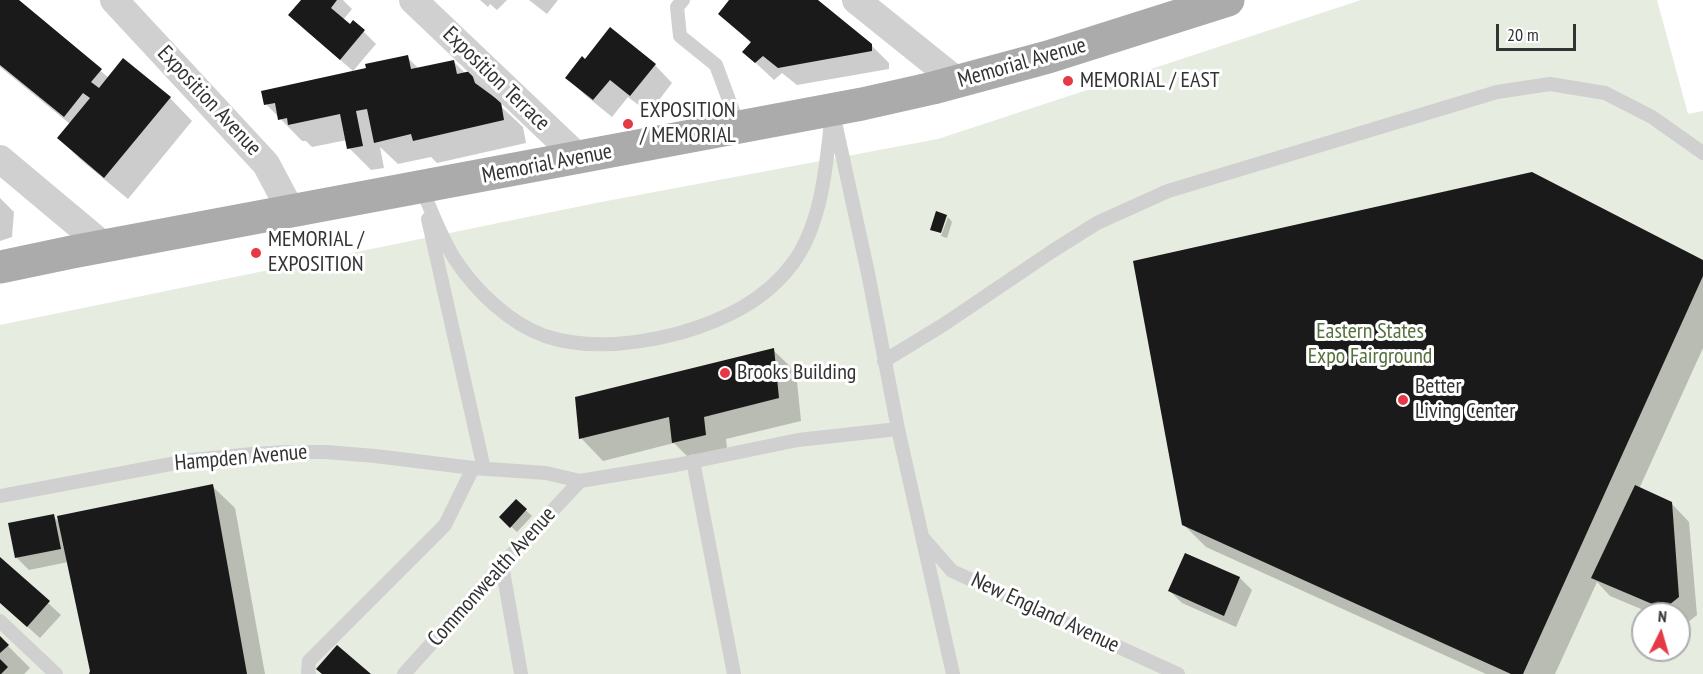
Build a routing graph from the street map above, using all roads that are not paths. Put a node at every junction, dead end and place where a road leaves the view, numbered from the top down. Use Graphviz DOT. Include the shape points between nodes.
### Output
graph roads {
  1 [pos="114,0"];
  2 [pos="413,0"];
  3 [pos="856,0"];
  4 [pos="1207,3"];
  5 [pos="680,4"];
  6 [pos="958,82"];
  7 [pos="833,110"];
  8 [pos="739,127"];
  9 [pos="1702,152"];
  10 [pos="579,158"];
  11 [pos="0,159"];
  12 [pos="421,187"];
  13 [pos="291,211"];
  14 [pos="104,246"];
  15 [pos="0,267"];
  16 [pos="884,361"];
  17 [pos="898,429"];
  18 [pos="693,462"];
  19 [pos="478,468"];
  20 [pos="580,481"];
  21 [pos="0,496"];
  22 [pos="923,538"];
  23 [pos="502,565"];
  24 [pos="0,621"];
  25 [pos="56,674"];
  26 [pos="309,674"];
  27 [pos="405,674"];
  28 [pos="521,674"];
  29 [pos="734,674"];
  30 [pos="953,674"];
  31 [pos="1178,674"];
  1 -- 13 [label="street, Exposition Avenue" via="266,164"];
  2 -- 10 [label="street, Exposition Terrace"];
  3 -- 6 [label="street"];
  4 -- 6 [label="main road, Memorial Avenue" via="1058,54"];
  5 -- 8 [label="lane" via="680,36 716,65"];
  6 -- 7 [label="main road, Memorial Avenue"];
  7 -- 8 [label="main road, Memorial Avenue"];
  7 -- 12 [label="lane" via="819,203 794,262 764,293 722,319 647,340 599,344 562,340 515,320 484,295 456,260"];
  7 -- 16 [label="lane"];
  8 -- 10 [label="main road, Memorial Avenue"];
  9 -- 16 [label="lane" via="1652,117 1605,93 1550,84 1497,92 1168,191 1102,220"];
  10 -- 12 [label="main road, Memorial Avenue"];
  11 -- 14 [label="street"];
  12 -- 13 [label="main road, Memorial Avenue"];
  12 -- 19 [label="lane"];
  13 -- 14 [label="main road, Memorial Avenue"];
  14 -- 15 [label="main road, Memorial Avenue"];
  16 -- 17 [label="lane"];
  17 -- 18 [label="lane" via="798,440"];
  17 -- 22 [label="lane"];
  18 -- 20 [label="lane"];
  18 -- 29 [label="lane"];
  19 -- 20 [label="lane, Hampden Avenue" via="546,473"];
  19 -- 21 [label="lane, Hampden Avenue" via="326,452 264,453 183,462"];
  19 -- 26 [label="lane" via="444,525 309,661"];
  20 -- 23 [label="lane, Commonwealth Avenue"];
  22 -- 30 [label="lane"];
  22 -- 31 [label="lane, New England Avenue" via="952,571"];
  23 -- 27 [label="lane, Commonwealth Avenue"];
  23 -- 28 [label="lane"];
  24 -- 25 [label="lane"];
}
